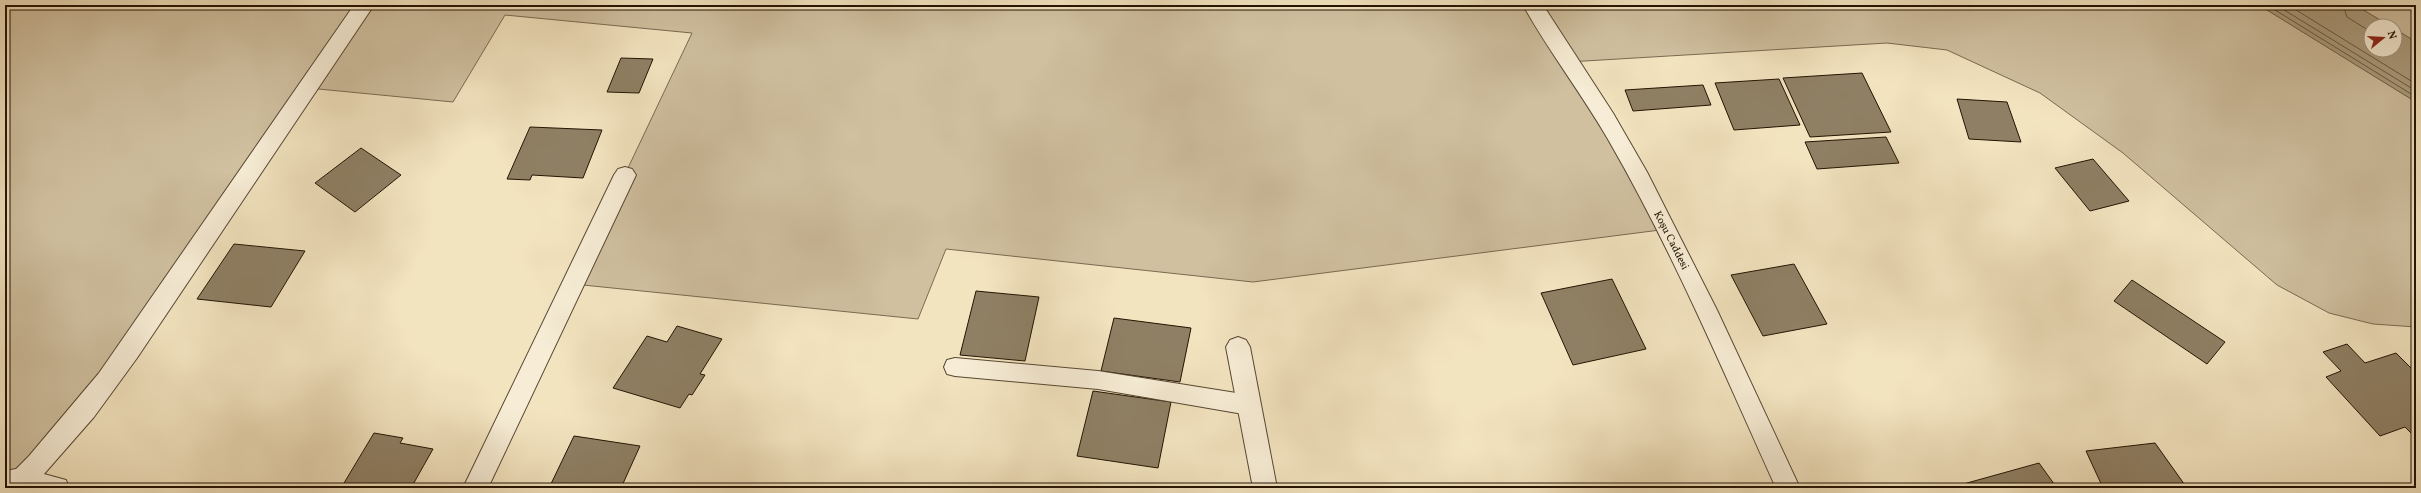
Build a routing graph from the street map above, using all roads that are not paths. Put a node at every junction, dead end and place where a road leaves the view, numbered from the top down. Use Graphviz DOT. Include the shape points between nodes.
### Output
graph roads {
  1 [pos="364,5"];
  2 [pos="1533,5"];
  3 [pos="625,175"];
  4 [pos="1238,347"];
  5 [pos="955,367"];
  6 [pos="1248,405"];
  7 [pos="13,482"];
  8 [pos="57,488"];
  9 [pos="475,488"];
  10 [pos="1265,488"];
  11 [pos="1788,488"];
  1 -- 7 [label="street" via="155,313 69,428"];
  2 -- 11 [label="street, Koşu Caddesi" via="1615,134 1668,230 1734,367"];
  3 -- 9 [label="street"];
  4 -- 6 [label="street"];
  5 -- 6 [label="lane" via="1098,380"];
  6 -- 10 [label="street"];
  7 -- 8 [label="street"];
}
